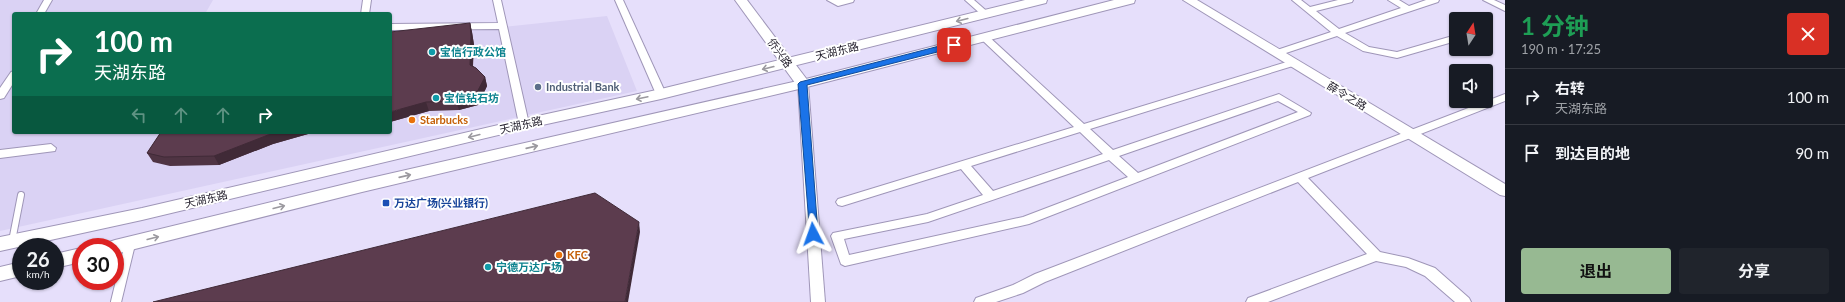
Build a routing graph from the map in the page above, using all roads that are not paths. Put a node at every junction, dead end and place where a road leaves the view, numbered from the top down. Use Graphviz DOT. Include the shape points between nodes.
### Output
graph roads {
  1 [pos="48,0"];
  2 [pos="367,0"];
  3 [pos="497,0"];
  4 [pos="618,0"];
  5 [pos="741,0"];
  6 [pos="830,0"];
  7 [pos="850,0"];
  8 [pos="969,0"];
  9 [pos="1041,0"];
  10 [pos="1129,0"];
  11 [pos="1189,0"];
  12 [pos="1296,0"];
  13 [pos="1348,0"];
  14 [pos="1392,0"];
  15 [pos="1435,0"];
  16 [pos="1487,0"];
  17 [pos="1505,8"];
  18 [pos="1409,9"];
  19 [pos="1309,10"];
  20 [pos="41,12"];
  21 [pos="365,12"];
  22 [pos="986,14"];
  23 [pos="502,26"];
  24 [pos="392,27"];
  25 [pos="1338,33"];
  26 [pos="984,37"];
  27 [pos="1449,40"];
  28 [pos="1277,53"];
  29 [pos="788,63"];
  30 [pos="1293,63"];
  31 [pos="12,77"];
  32 [pos="803,84"];
  33 [pos="661,94"];
  34 [pos="0,96"];
  35 [pos="1505,97"];
  36 [pos="524,124"];
  37 [pos="1080,128"];
  38 [pos="1410,134"];
  39 [pos="51,148"];
  40 [pos="0,154"];
  41 [pos="1110,155"];
  42 [pos="963,165"];
  43 [pos="1300,177"];
  44 [pos="1136,178"];
  45 [pos="1505,191"];
  46 [pos="21,195"];
  47 [pos="991,196"];
  48 [pos="842,202"];
  49 [pos="6,243"];
  50 [pos="124,245"];
  51 [pos="1376,256"];
  52 [pos="12,271"];
  53 [pos="0,274"];
  54 [pos="117,290"];
  55 [pos="116,302"];
  56 [pos="818,302"];
  57 [pos="981,302"];
  58 [pos="1253,302"];
  59 [pos="1464,302"];
  1 -- 20 [label="street"];
  2 -- 21 [label="street"];
  3 -- 23 [label="street"];
  4 -- 33 [label="street"];
  5 -- 29 [label="street, 侨兴路"];
  6 -- 7 [label="street" via="838,3"];
  8 -- 22 [label="street"];
  9 -- 22 [label="main road, 天湖东路"];
  10 -- 26 [label="main road, 天湖东路"];
  11 -- 28 [label="street, 薛令之路"];
  12 -- 19 [label="street"];
  13 -- 19 [label="street"];
  14 -- 18 [label="street"];
  15 -- 18 [label="street"];
  16 -- 17 [label="street"];
  18 -- 25 [label="street"];
  19 -- 25 [label="street"];
  22 -- 29 [label="main road, 天湖东路, one-way"];
  23 -- 24 [label="street"];
  23 -- 36 [label="street"];
  25 -- 27 [label="street" via="1366,49 1397,55"];
  25 -- 28 [label="street"];
  26 -- 32 [label="main road, 天湖东路"];
  26 -- 37 [label="street"];
  28 -- 30 [label="street, 薛令之路"];
  29 -- 32 [label="street, 侨兴路"];
  29 -- 33 [label="main road, 天湖东路, one-way"];
  30 -- 37 [label="street"];
  30 -- 38 [label="street, 薛令之路"];
  31 -- 34 [label="street"];
  50 -- 32 [label="main road, 天湖东路, one-way" via="362,186"];
  32 -- 56 [label="street"];
  33 -- 36 [label="main road, 天湖东路, one-way"];
  35 -- 38 [label="street"];
  36 -- 49 [label="main road, 天湖东路, one-way"];
  37 -- 41 [label="street"];
  37 -- 42 [label="street"];
  38 -- 43 [label="street"];
  38 -- 45 [label="street, 薛令之路"];
  39 -- 40 [label="street"];
  41 -- 44 [label="street"];
  41 -- 44 [label="street" via="1279,97 1306,112"];
  41 -- 47 [label="street"];
  42 -- 47 [label="street"];
  42 -- 48 [label="street"];
  43 -- 51 [label="street"];
  43 -- 57 [label="street"];
  44 -- 47 [label="street" via="1026,221 845,261 837,236 928,218"];
  46 -- 49 [label="lane"];
  51 -- 58 [label="street"];
  51 -- 59 [label="street" via="1408,263 1430,272"];
  52 -- 53 [label="main road"];
  54 -- 55 [label="street"];
}
